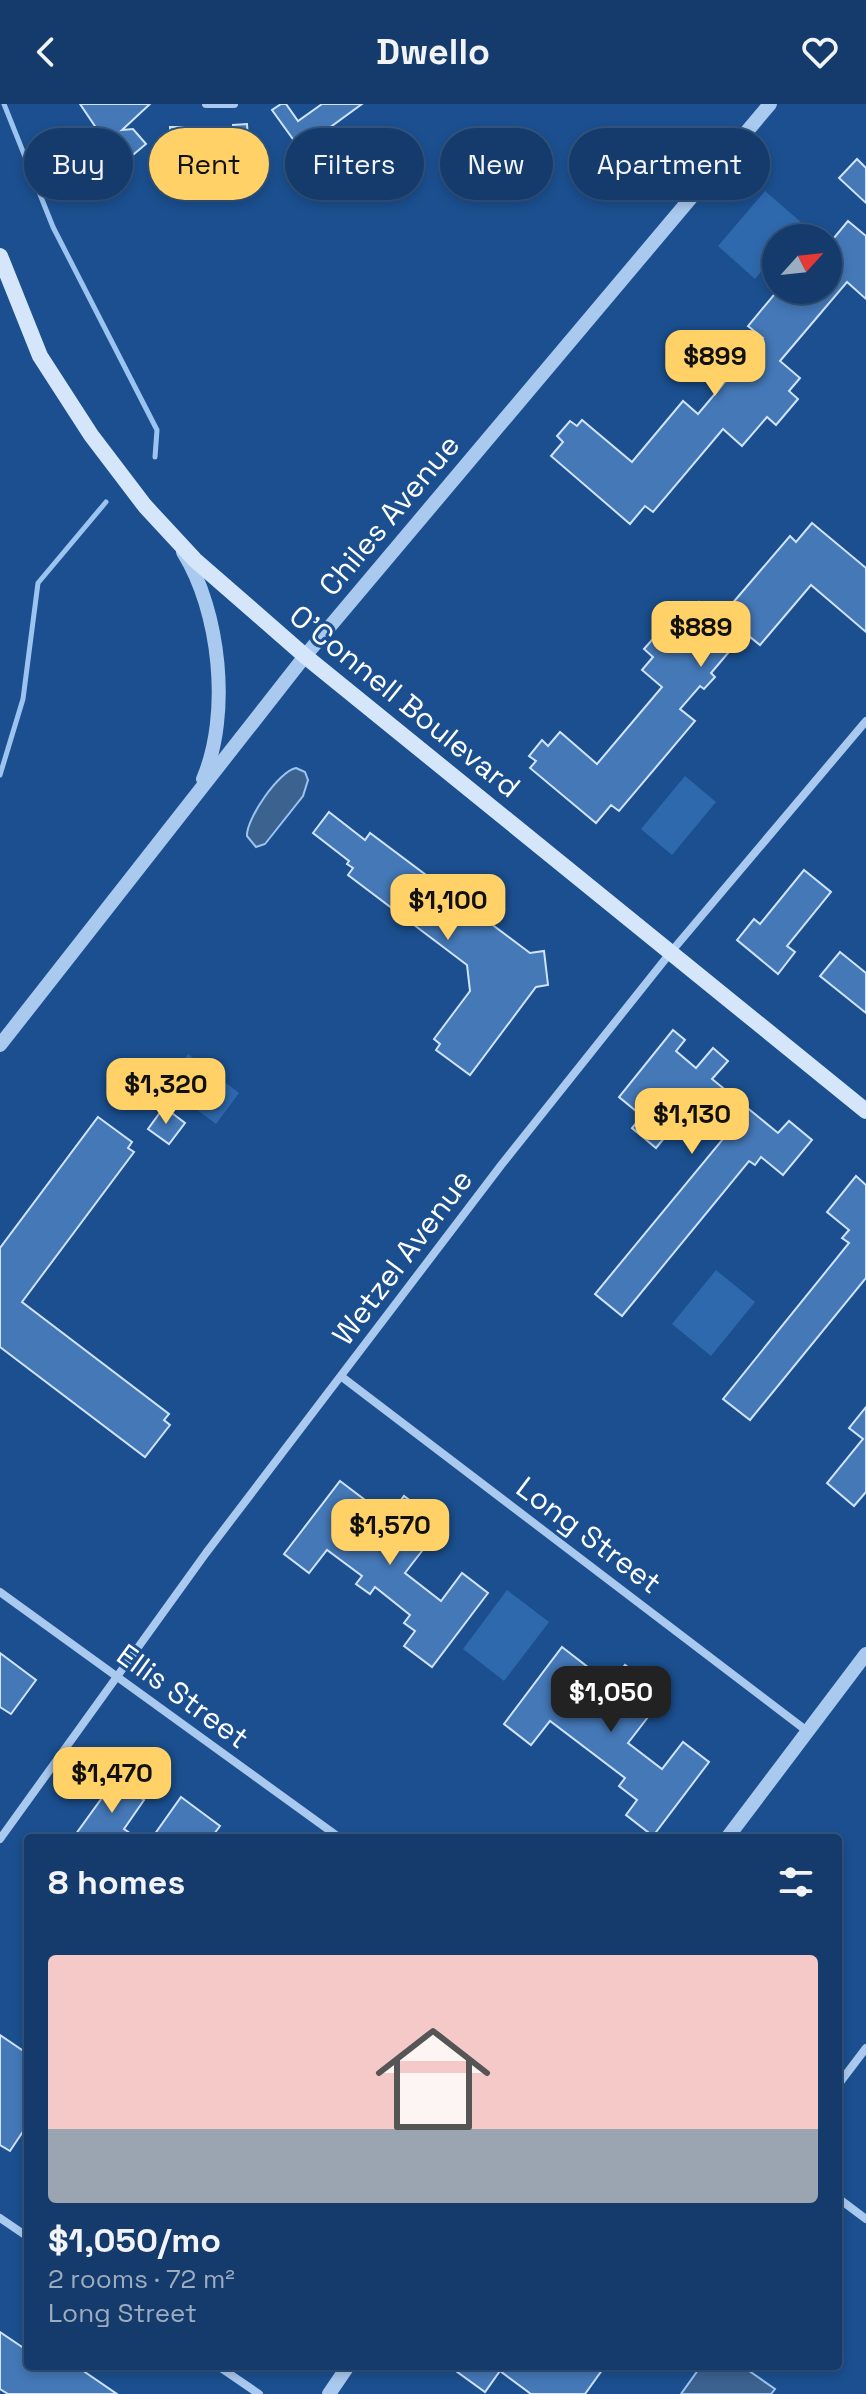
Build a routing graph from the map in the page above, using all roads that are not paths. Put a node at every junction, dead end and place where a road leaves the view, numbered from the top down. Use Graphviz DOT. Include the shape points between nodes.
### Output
graph roads {
  1 [pos="206,104"];
  2 [pos="234,104"];
  3 [pos="765,106"];
  4 [pos="0,256"];
  5 [pos="174,539"];
  6 [pos="305,656"];
  7 [pos="866,721"];
  8 [pos="197,792"];
  9 [pos="671,952"];
  10 [pos="0,1045"];
  11 [pos="866,1111"];
  12 [pos="342,1377"];
  13 [pos="0,1592"];
  14 [pos="866,1654"];
  15 [pos="115,1677"];
  16 [pos="807,1731"];
  17 [pos="334,1834"];
  18 [pos="730,1834"];
  19 [pos="0,1839"];
  20 [pos="866,2048"];
  21 [pos="842,2080"];
  22 [pos="842,2201"];
  23 [pos="0,2218"];
  24 [pos="866,2219"];
  25 [pos="24,2234"];
  26 [pos="224,2370"];
  27 [pos="345,2370"];
  28 [pos="259,2394"];
  29 [pos="329,2394"];
  1 -- 2 [label="street"];
  3 -- 6 [label="street, Chiles Avenue"];
  4 -- 5 [label="main road, O'Connell Boulevard" via="40,356 91,435"];
  5 -- 6 [label="main road, O'Connell Boulevard"];
  5 -- 8 [label="street" via="201,586 215,646 211,748"];
  6 -- 8 [label="street, Chiles Avenue"];
  6 -- 9 [label="main road, O'Connell Boulevard"];
  7 -- 9 [label="street, Wetzel Avenue"];
  8 -- 10 [label="street, Chiles Avenue"];
  9 -- 11 [label="main road, O'Connell Boulevard"];
  9 -- 12 [label="street, Wetzel Avenue"];
  12 -- 15 [label="street, Wetzel Avenue"];
  12 -- 16 [label="street, Long Street"];
  13 -- 15 [label="street, Ellis Street"];
  14 -- 16 [label="street"];
  15 -- 17 [label="street, Ellis Street"];
  15 -- 19 [label="street, Wetzel Avenue"];
  16 -- 18 [label="street"];
  20 -- 21 [label="street"];
  22 -- 24 [label="street"];
  23 -- 25 [label="street"];
  26 -- 28 [label="street"];
  27 -- 29 [label="street"];
}
